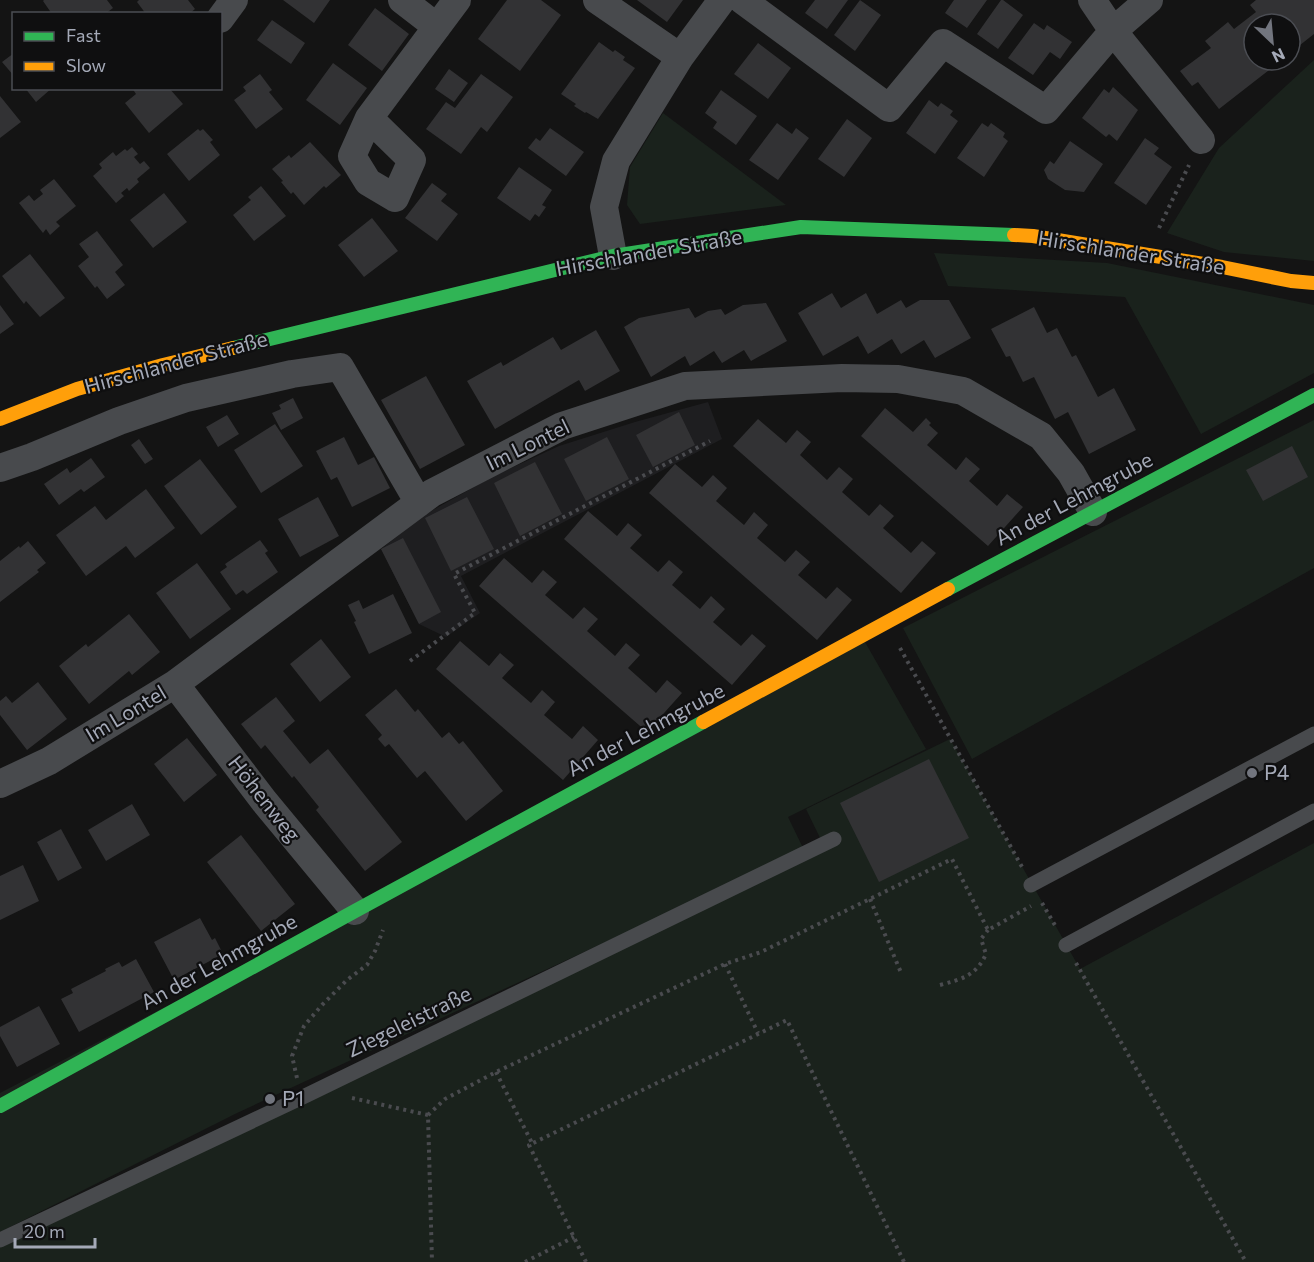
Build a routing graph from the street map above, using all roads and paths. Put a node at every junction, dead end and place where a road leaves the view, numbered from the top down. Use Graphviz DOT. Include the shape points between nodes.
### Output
graph roads {
  1 [pos="234,0"];
  2 [pos="402,0"];
  3 [pos="457,0"];
  4 [pos="597,0"];
  5 [pos="722,0"];
  6 [pos="742,0"];
  7 [pos="1092,0"];
  8 [pos="1149,0"];
  9 [pos="222,16"];
  10 [pos="437,27"];
  11 [pos="1113,31"];
  12 [pos="680,57"];
  13 [pos="369,118"];
  14 [pos="1201,140"];
  15 [pos="1146,254"];
  16 [pos="613,256"];
  17 [pos="1314,283"];
  18 [pos="1314,395"];
  19 [pos="0,418"];
  20 [pos="710,441"];
  21 [pos="0,468"];
  22 [pos="419,503"];
  23 [pos="1093,512"];
  24 [pos="410,661"];
  25 [pos="175,684"];
  26 [pos="1314,734"];
  27 [pos="0,784"];
  28 [pos="1314,811"];
  29 [pos="834,839"];
  30 [pos="1031,885"];
  31 [pos="870,899"];
  32 [pos="367,905"];
  33 [pos="1032,906"];
  34 [pos="988,930"];
  35 [pos="1066,945"];
  36 [pos="725,964"];
  37 [pos="902,975"];
  38 [pos="940,985"];
  39 [pos="758,1033"];
  40 [pos="496,1072"];
  41 [pos="307,1095"];
  42 [pos="0,1106"];
  43 [pos="428,1115"];
  44 [pos="532,1143"];
  45 [pos="574,1237"];
  46 [pos="0,1240"];
  47 [pos="432,1262"];
  48 [pos="525,1262"];
  49 [pos="586,1262"];
  50 [pos="904,1262"];
  1 -- 9 [label="street"];
  2 -- 10 [label="street"];
  3 -- 10 [label="street"];
  4 -- 12 [label="street"];
  5 -- 12 [label="street"];
  6 -- 11 [label="street" via="889,108 943,43 1046,110"];
  7 -- 11 [label="street"];
  8 -- 11 [label="street"];
  10 -- 13 [label="street"];
  11 -- 14 [label="street"];
  12 -- 16 [label="street" via="616,161 604,207"];
  14 -- 15 [label="path"];
  15 -- 16 [label="street, Hirschlander Straße" via="1033,236 801,227"];
  15 -- 17 [label="street, Hirschlander Straße"];
  16 -- 19 [label="street, Hirschlander Straße" via="163,365 77,389"];
  18 -- 23 [label="street, An der Lehmgrube"];
  20 -- 24 [label="path" via="454,574 475,613"];
  21 -- 22 [label="street, Hirschlander Straße" via="186,398 340,367"];
  22 -- 23 [label="street, Im Lontel" via="562,426 685,386 864,378 898,379 963,391 983,402 1041,436 1071,473"];
  22 -- 25 [label="street, Im Lontel"];
  23 -- 32 [label="street, An der Lehmgrube"];
  25 -- 27 [label="street, Im Lontel" via="49,761"];
  25 -- 32 [label="street, Höhenweg" via="264,801"];
  26 -- 30 [label="lane"];
  28 -- 35 [label="lane"];
  29 -- 41 [label="lane, Ziegeleistraße"];
  31 -- 34 [label="path" via="952,859"];
  31 -- 36 [label="path"];
  31 -- 37 [label="path"];
  32 -- 41 [label="path" via="383,929 375,951 367,965 304,1026 292,1056 297,1078"];
  32 -- 42 [label="street, An der Lehmgrube"];
  33 -- 34 [label="path"];
  34 -- 38 [label="path" via="981,939 986,954 981,967 964,978"];
  36 -- 39 [label="path"];
  36 -- 40 [label="path"];
  39 -- 44 [label="path"];
  39 -- 50 [label="path" via="787,1020"];
  40 -- 43 [label="path" via="445,1099"];
  40 -- 44 [label="path"];
  41 -- 43 [label="path" via="355,1098"];
  41 -- 46 [label="lane, Ziegeleistraße"];
  43 -- 47 [label="path"];
  44 -- 45 [label="path" via="529,1144"];
  45 -- 48 [label="path"];
  45 -- 49 [label="path"];
}
